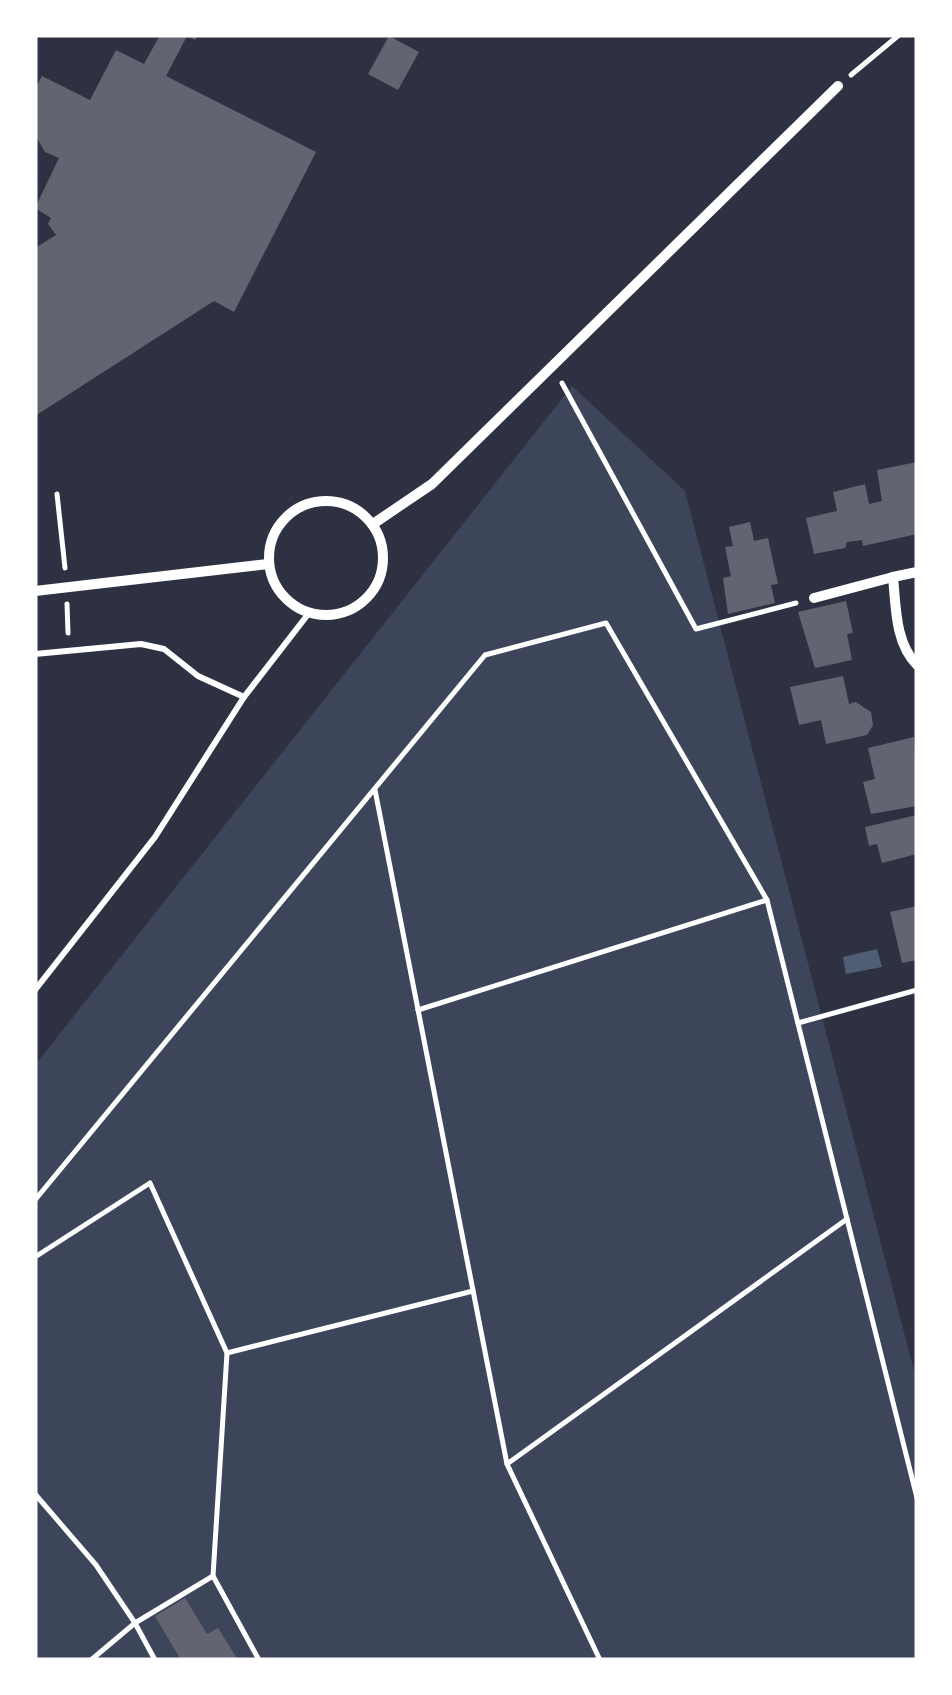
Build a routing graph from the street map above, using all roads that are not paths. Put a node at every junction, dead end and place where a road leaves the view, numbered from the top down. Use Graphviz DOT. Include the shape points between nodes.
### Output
graph roads {
  1 [pos="838,86"];
  2 [pos="373,524"];
  3 [pos="268,564"];
  4 [pos="917,572"];
  5 [pos="894,577"];
  6 [pos="35,591"];
  7 [pos="814,598"];
  8 [pos="309,613"];
  9 [pos="35,654"];
  10 [pos="917,665"];
  11 [pos="244,697"];
  12 [pos="35,990"];
  1 -- 2 [label="street" via="432,484"];
  2 -- 3 [label="street" via="341,502 296,509 277,527"];
  2 -- 8 [label="street" via="384,563 378,582 359,605 336,615"];
  3 -- 6 [label="street"];
  3 -- 8 [label="street" via="289,602"];
  4 -- 5 [label="street"];
  5 -- 7 [label="street"];
  5 -- 10 [label="street" via="896,618 906,654"];
  8 -- 11 [label="lane"];
  9 -- 11 [label="lane" via="142,644 164,649 198,676"];
  11 -- 12 [label="lane" via="155,836"];
}
